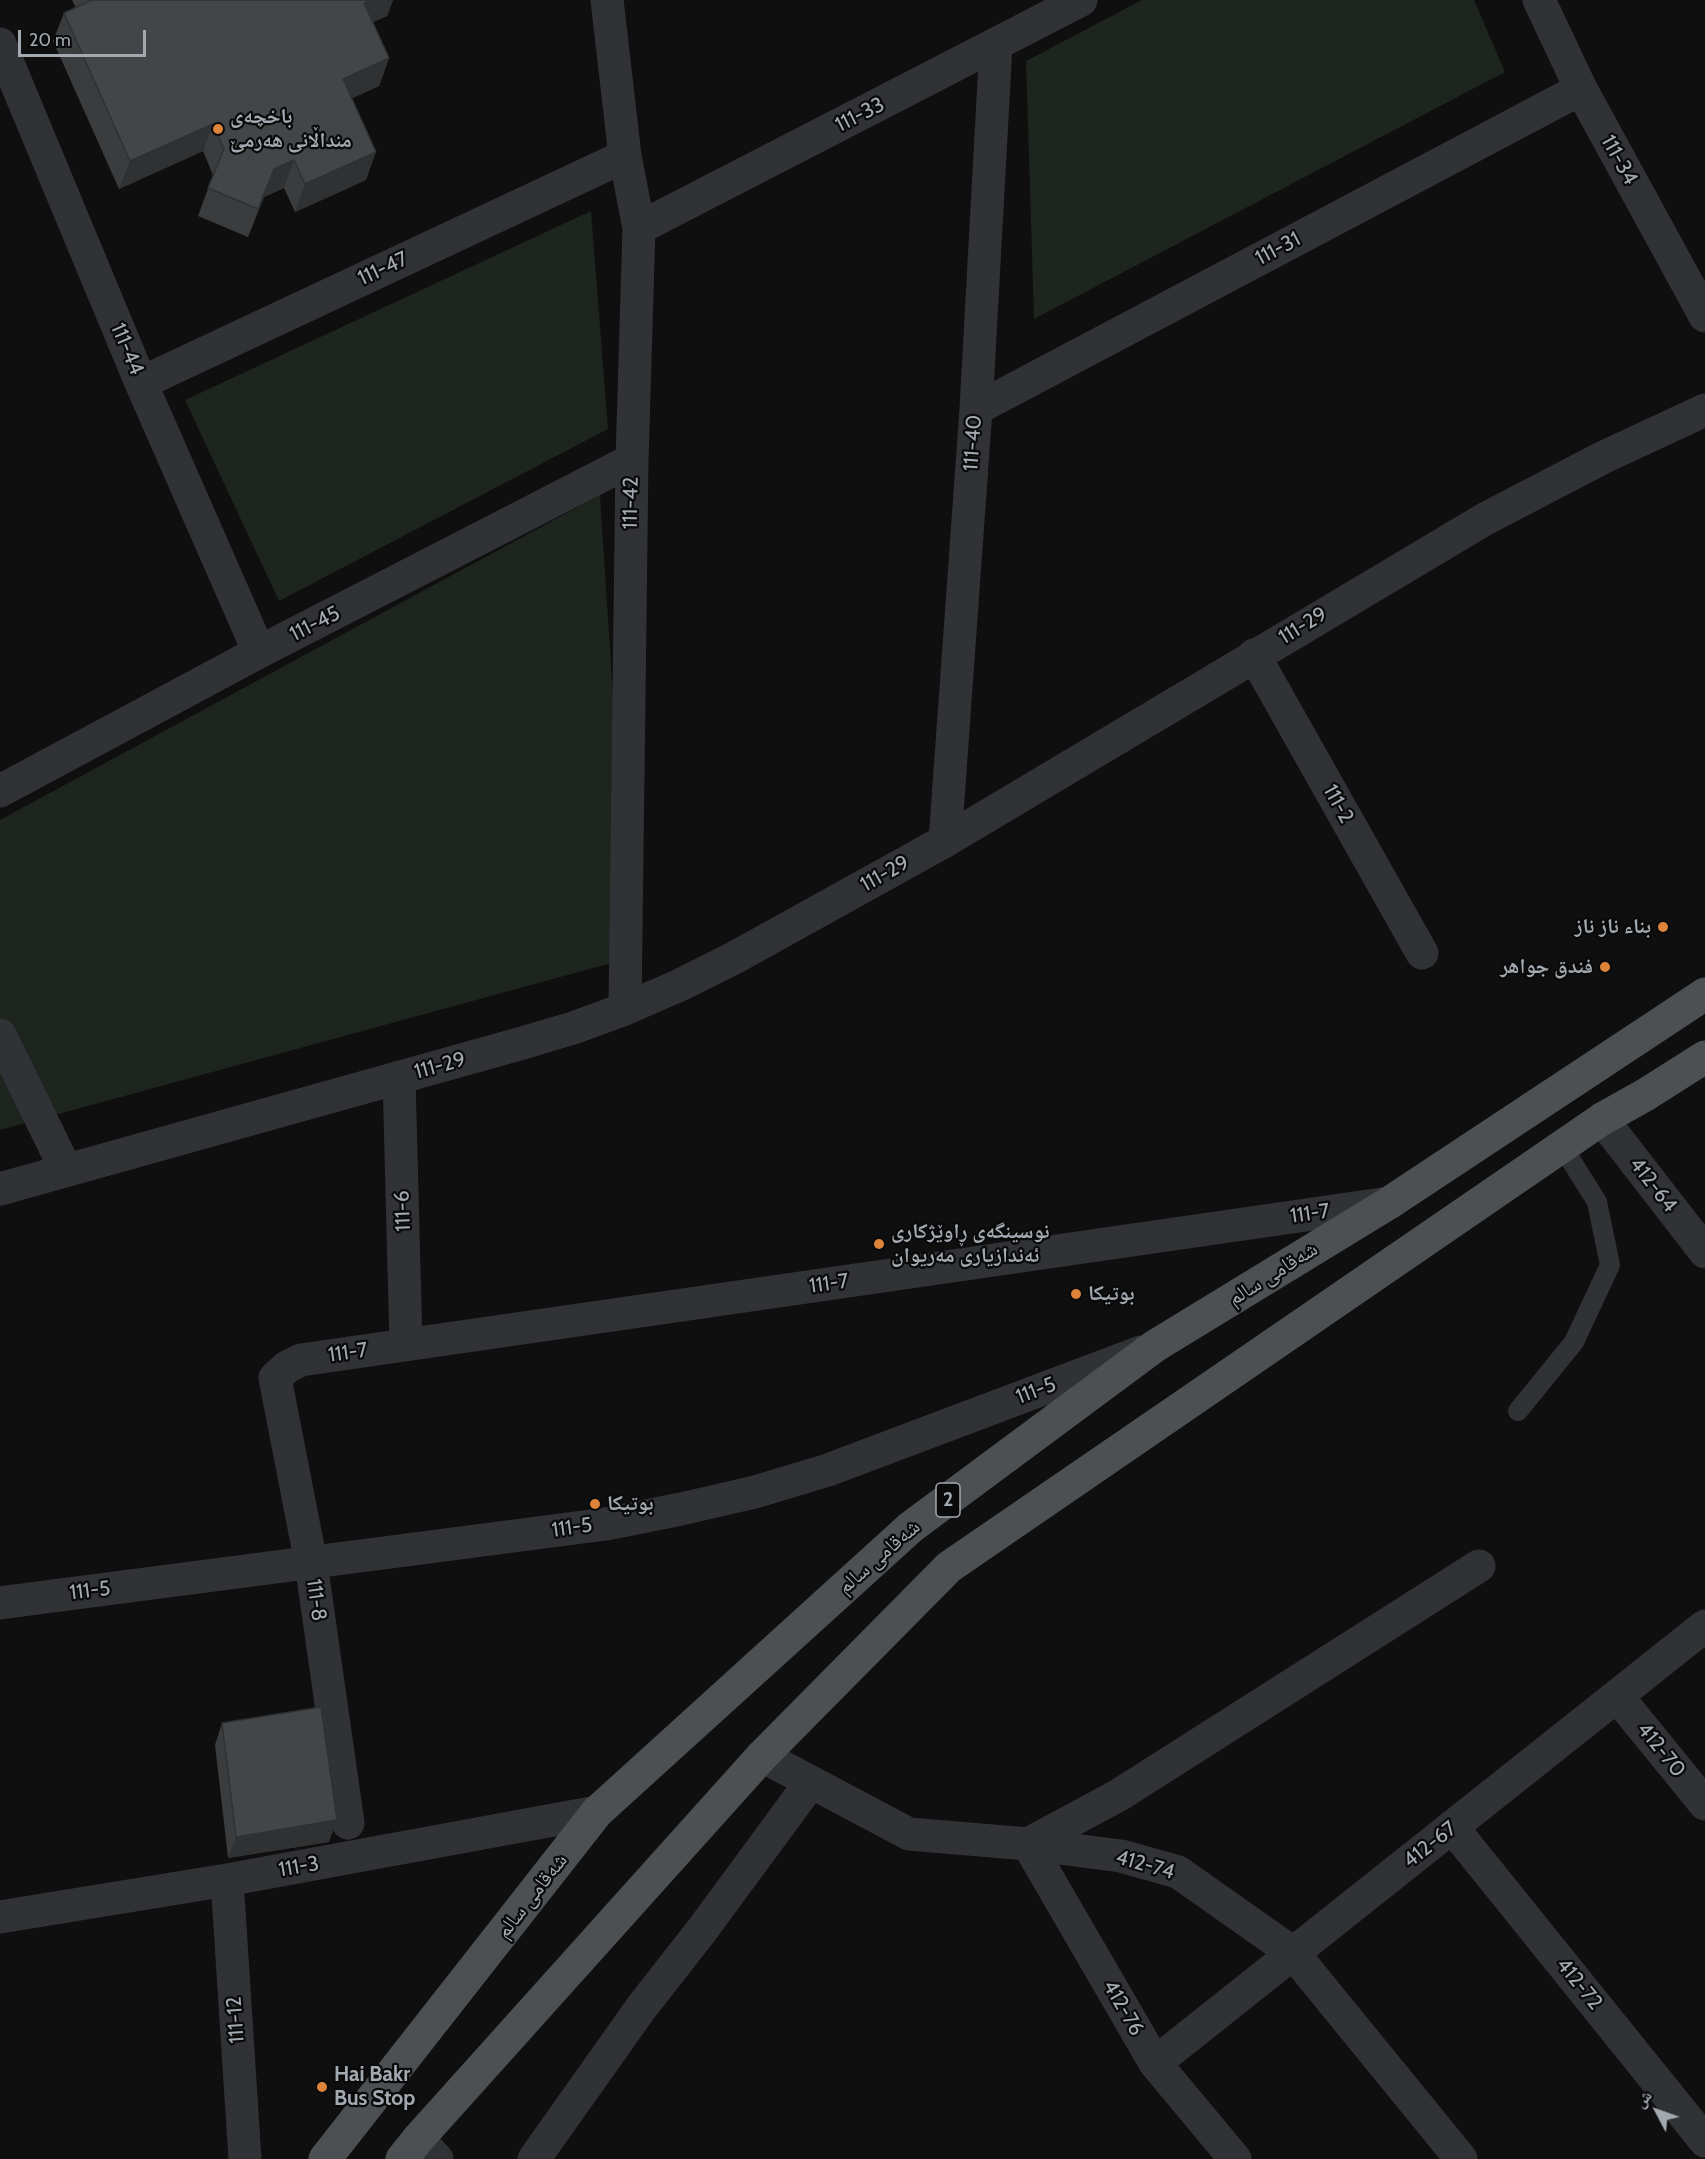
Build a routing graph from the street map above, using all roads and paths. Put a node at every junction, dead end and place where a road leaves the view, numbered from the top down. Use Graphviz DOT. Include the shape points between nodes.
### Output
graph roads {
  1 [pos="607,0"];
  2 [pos="1081,0"];
  3 [pos="1539,0"];
  4 [pos="0,44"];
  5 [pos="996,45"];
  6 [pos="1581,89"];
  7 [pos="625,156"];
  8 [pos="639,228"];
  9 [pos="1705,316"];
  10 [pos="141,382"];
  11 [pos="976,409"];
  12 [pos="1705,410"];
  13 [pos="632,460"];
  14 [pos="259,652"];
  15 [pos="1254,656"];
  16 [pos="1,788"];
  17 [pos="945,841"];
  18 [pos="1422,953"];
  19 [pos="1705,994"];
  20 [pos="625,1009"];
  21 [pos="0,1035"];
  22 [pos="1705,1058"];
  23 [pos="399,1077"];
  24 [pos="1602,1119"];
  25 [pos="1562,1146"];
  26 [pos="66,1170"];
  27 [pos="0,1189"];
  28 [pos="1389,1203"];
  29 [pos="1705,1252"];
  30 [pos="406,1344"];
  31 [pos="1155,1346"];
  32 [pos="276,1378"];
  33 [pos="1518,1411"];
  34 [pos="311,1563"];
  35 [pos="1479,1566"];
  36 [pos="0,1603"];
  37 [pos="1705,1626"];
  38 [pos="1617,1696"];
  39 [pos="762,1756"];
  40 [pos="811,1782"];
  41 [pos="1705,1804"];
  42 [pos="597,1812"];
  43 [pos="348,1823"];
  44 [pos="1452,1827"];
  45 [pos="1028,1844"];
  46 [pos="227,1880"];
  47 [pos="0,1917"];
  48 [pos="1293,1953"];
  49 [pos="1155,2062"];
  50 [pos="1705,2141"];
  51 [pos="419,2152"];
  52 [pos="245,2159"];
  53 [pos="325,2159"];
  54 [pos="534,2159"];
  55 [pos="1235,2159"];
  56 [pos="1461,2159"];
  1 -- 7 [label="street, 111-42"];
  2 -- 5 [label="street, 111-33"];
  3 -- 6 [label="street, 111-34"];
  4 -- 10 [label="street, 111-44"];
  5 -- 8 [label="street, 111-33"];
  5 -- 11 [label="street, 111-40"];
  6 -- 9 [label="street, 111-34"];
  6 -- 11 [label="street, 111-31"];
  7 -- 8 [label="street, 111-42"];
  7 -- 10 [label="street, 111-47"];
  8 -- 13 [label="street, 111-42"];
  10 -- 14 [label="street, 111-44"];
  11 -- 17 [label="street, 111-40"];
  12 -- 15 [label="street, 111-29" via="1485,519"];
  13 -- 14 [label="street, 111-45"];
  13 -- 20 [label="street, 111-42"];
  14 -- 16 [label="street, 111-45"];
  15 -- 17 [label="street, 111-29"];
  15 -- 18 [label="street, 111-2"];
  17 -- 20 [label="street, 111-29" via="734,958"];
  19 -- 28 [label="main road, شەقامی سالم / 2"];
  20 -- 23 [label="street, 111-29" via="573,1028"];
  21 -- 26 [label="street"];
  22 -- 24 [label="main road"];
  23 -- 26 [label="street, 111-29"];
  23 -- 30 [label="street, 111-6"];
  24 -- 25 [label="main road"];
  24 -- 29 [label="street, 412-64"];
  25 -- 33 [label="lane" via="1597,1202 1610,1264 1574,1342"];
  25 -- 39 [label="main road" via="949,1567"];
  26 -- 27 [label="street, 111-29"];
  28 -- 30 [label="street, 111-7"];
  28 -- 31 [label="main road, شەقامی سالم / 2"];
  30 -- 32 [label="street, 111-7" via="301,1360"];
  31 -- 34 [label="street, 111-5" via="828,1470 755,1492 606,1524"];
  31 -- 42 [label="main road, شەقامی سالم / 2" via="911,1527"];
  32 -- 34 [label="street, 111-8"];
  34 -- 36 [label="street, 111-5"];
  34 -- 43 [label="street, 111-8"];
  35 -- 45 [label="street" via="1119,1795"];
  37 -- 38 [label="street, 412-67"];
  38 -- 41 [label="street, 412-70"];
  38 -- 44 [label="street, 412-67"];
  39 -- 40 [label="street, 412-74"];
  39 -- 51 [label="main road"];
  40 -- 45 [label="street, 412-74" via="909,1834"];
  40 -- 54 [label="street" via="641,2008"];
  42 -- 46 [label="street, 111-3"];
  42 -- 53 [label="main road, شەقامی سالم / 2"];
  44 -- 48 [label="street, 412-67"];
  44 -- 50 [label="street, 412-72"];
  45 -- 48 [label="street, 412-74" via="1121,1856 1178,1872"];
  45 -- 49 [label="street, 412-76"];
  46 -- 47 [label="street, 111-3"];
  46 -- 52 [label="street, 111-12"];
  48 -- 49 [label="street, 412-67"];
  48 -- 56 [label="street, 412-74"];
  49 -- 55 [label="street, 412-76"];
}
